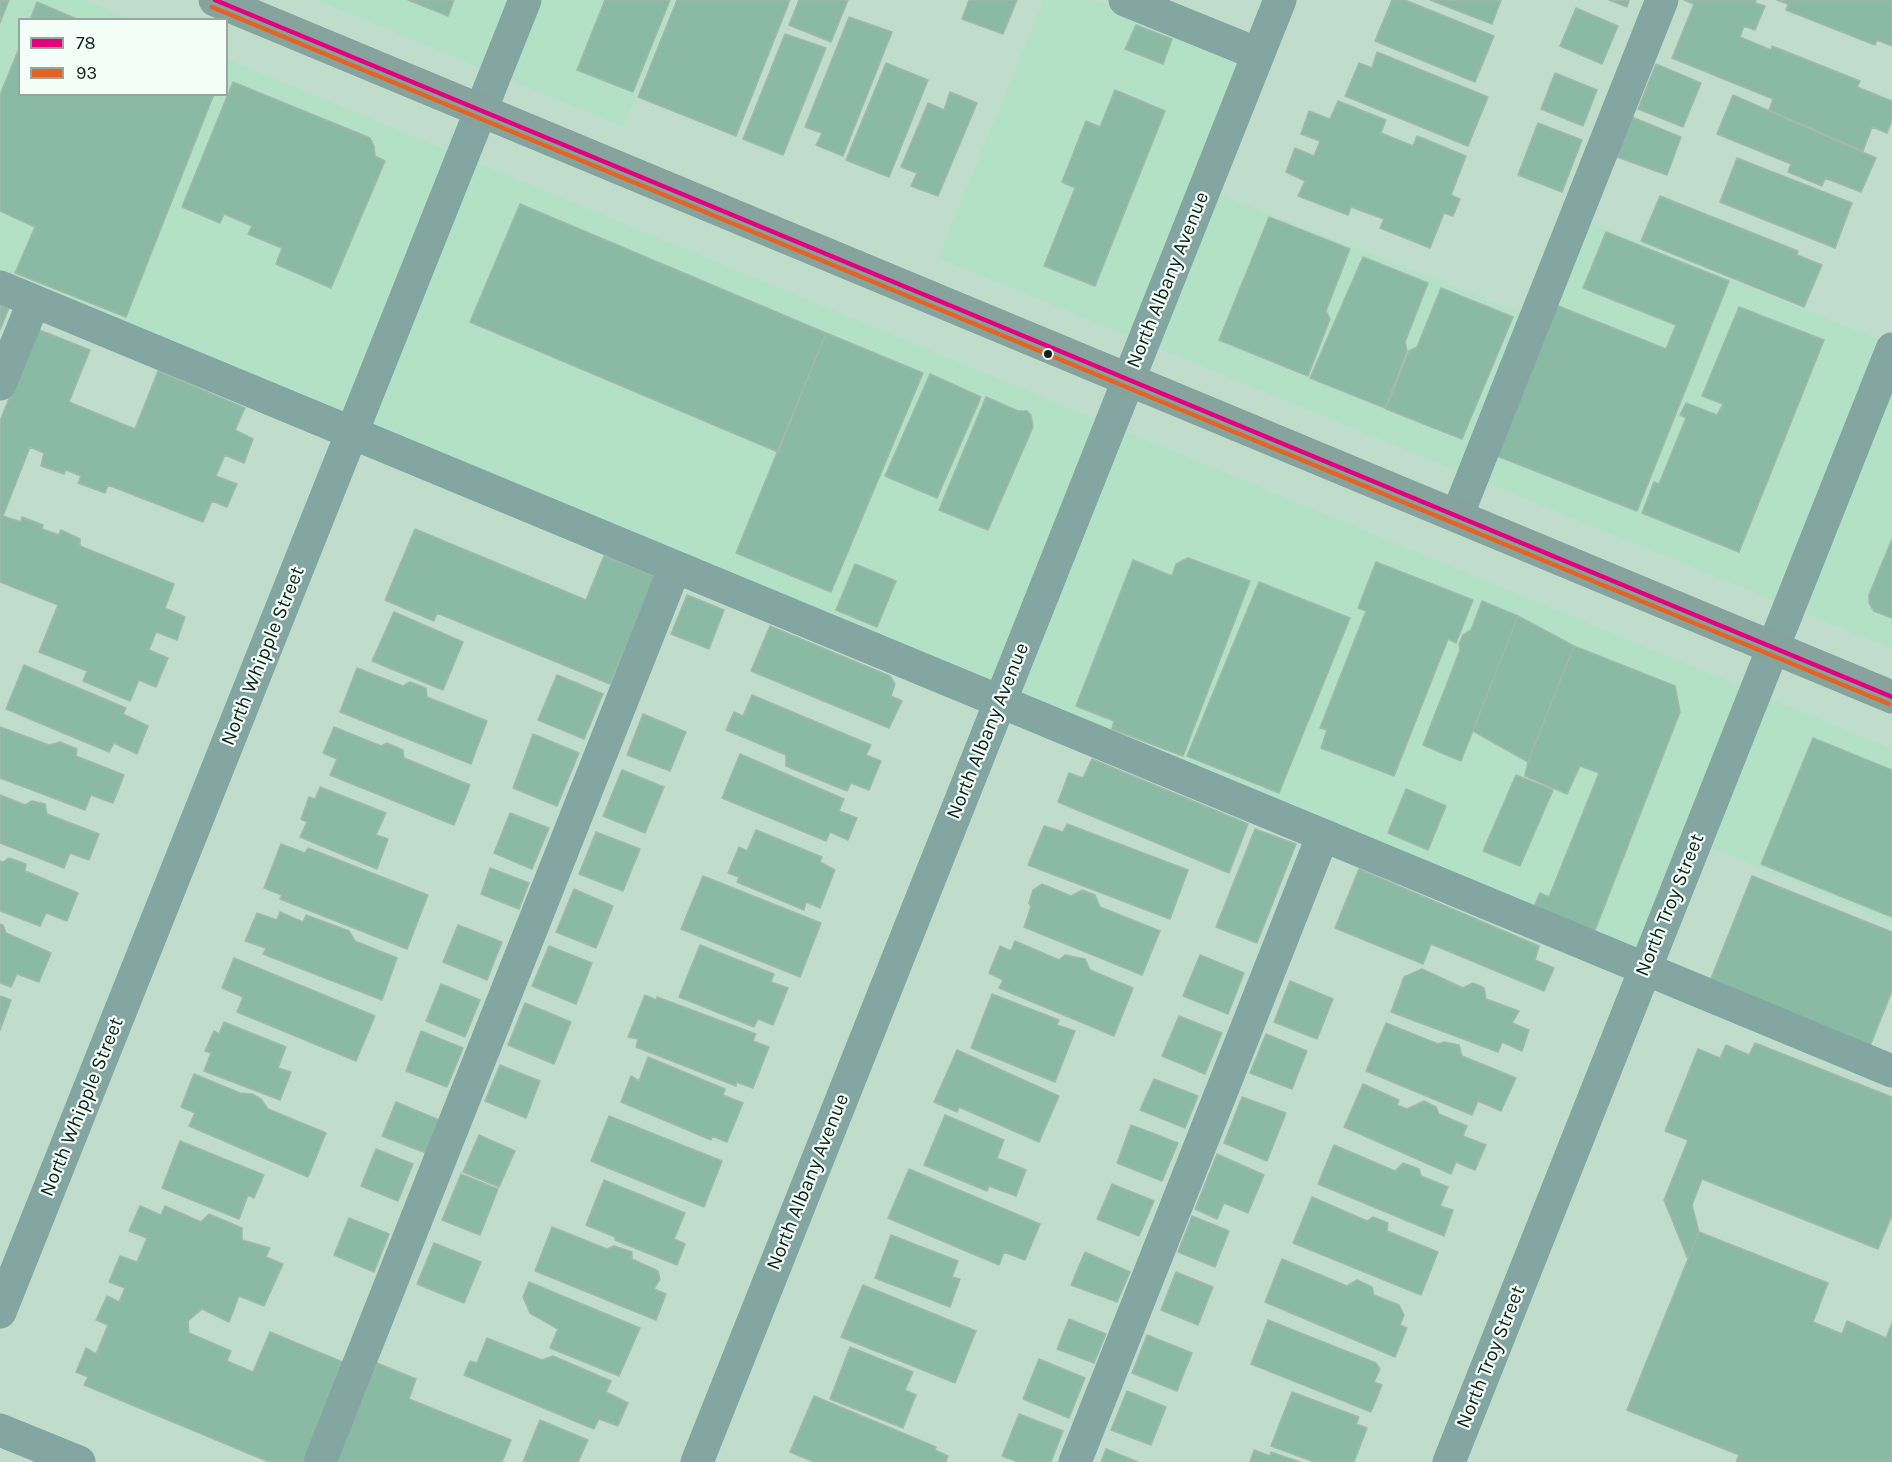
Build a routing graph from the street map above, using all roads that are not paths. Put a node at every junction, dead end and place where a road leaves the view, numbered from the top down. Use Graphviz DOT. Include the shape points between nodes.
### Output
graph roads {
  1 [pos="215,0"];
  2 [pos="525,0"];
  3 [pos="1125,0"];
  4 [pos="1280,0"];
  5 [pos="1662,0"];
  6 [pos="1258,54"];
  7 [pos="481,110"];
  8 [pos="0,287"];
  9 [pos="34,301"];
  10 [pos="1892,349"];
  11 [pos="1128,379"];
  12 [pos="0,384"];
  13 [pos="352,433"];
  14 [pos="1457,516"];
  15 [pos="675,567"];
  16 [pos="1773,648"];
  17 [pos="1892,697"];
  18 [pos="1000,702"];
  19 [pos="1323,835"];
  20 [pos="1646,969"];
  21 [pos="1892,1071"];
  22 [pos="0,1312"];
  23 [pos="0,1430"];
  24 [pos="79,1462"];
  25 [pos="320,1462"];
  26 [pos="697,1462"];
  27 [pos="1075,1462"];
  28 [pos="1449,1462"];
  1 -- 7 [label="main road"];
  2 -- 7 [label="street, North Whipple Street"];
  3 -- 6 [label="street"];
  4 -- 6 [label="street, North Albany Avenue"];
  5 -- 14 [label="street"];
  6 -- 11 [label="street, North Albany Avenue"];
  7 -- 11 [label="main road"];
  7 -- 13 [label="street, North Whipple Street"];
  8 -- 9 [label="street"];
  9 -- 12 [label="street"];
  9 -- 13 [label="street"];
  10 -- 16 [label="street, North Troy Street"];
  11 -- 14 [label="main road"];
  11 -- 18 [label="street, North Albany Avenue"];
  13 -- 15 [label="street"];
  13 -- 22 [label="street, North Whipple Street"];
  14 -- 16 [label="main road"];
  15 -- 18 [label="street"];
  15 -- 25 [label="street"];
  16 -- 17 [label="main road"];
  16 -- 20 [label="street, North Troy Street"];
  18 -- 19 [label="street"];
  18 -- 26 [label="street, North Albany Avenue"];
  19 -- 20 [label="street"];
  19 -- 27 [label="street"];
  20 -- 21 [label="street"];
  20 -- 28 [label="street, North Troy Street"];
  23 -- 24 [label="street"];
}
